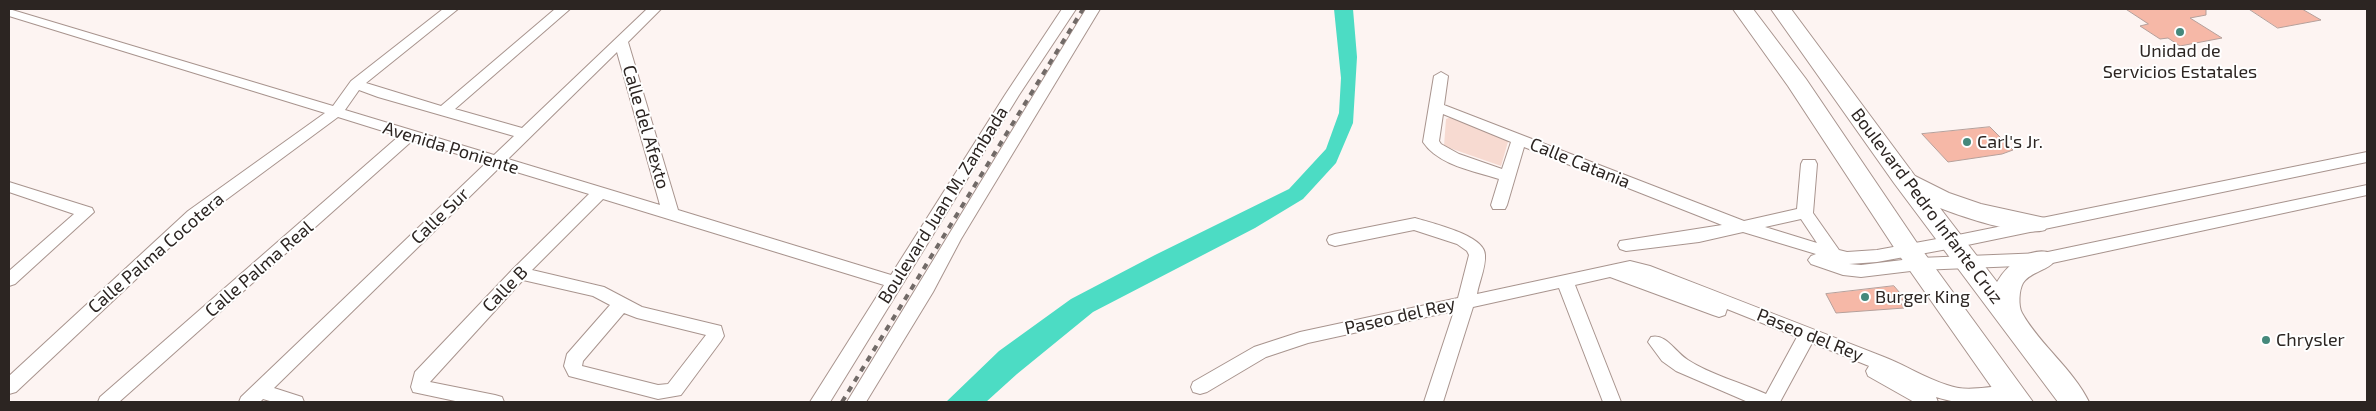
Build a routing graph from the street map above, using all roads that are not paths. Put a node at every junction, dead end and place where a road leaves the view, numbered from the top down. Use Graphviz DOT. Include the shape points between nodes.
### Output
graph roads {
  1 [pos="451,9"];
  2 [pos="563,9"];
  3 [pos="654,9"];
  4 [pos="1069,9"];
  5 [pos="1093,9"];
  6 [pos="1743,9"];
  7 [pos="1781,9"];
  8 [pos="9,12"];
  9 [pos="622,41"];
  10 [pos="1441,76"];
  11 [pos="356,84"];
  12 [pos="1437,107"];
  13 [pos="444,111"];
  14 [pos="336,112"];
  15 [pos="525,134"];
  16 [pos="410,135"];
  17 [pos="1520,139"];
  18 [pos="2367,157"];
  19 [pos="496,162"];
  20 [pos="1809,164"];
  21 [pos="1508,176"];
  22 [pos="1903,177"];
  23 [pos="9,187"];
  24 [pos="2367,190"];
  25 [pos="600,193"];
  26 [pos="1499,205"];
  27 [pos="1805,213"];
  28 [pos="671,214"];
  29 [pos="1735,224"];
  30 [pos="2036,224"];
  31 [pos="1335,240"];
  32 [pos="1626,245"];
  33 [pos="1960,252"];
  34 [pos="1833,255"];
  35 [pos="1913,257"];
  36 [pos="2043,259"];
  37 [pos="1843,269"];
  38 [pos="519,274"];
  39 [pos="9,280"];
  40 [pos="894,282"];
  41 [pos="1565,282"];
  42 [pos="1466,302"];
  43 [pos="621,304"];
  44 [pos="2007,312"];
  45 [pos="1805,338"];
  46 [pos="1657,342"];
  47 [pos="9,387"];
  48 [pos="1200,388"];
  49 [pos="254,397"];
  50 [pos="2014,398"];
  51 [pos="107,402"];
  52 [pos="295,402"];
  53 [pos="495,402"];
  54 [pos="820,402"];
  55 [pos="856,402"];
  56 [pos="1434,402"];
  57 [pos="1612,402"];
  58 [pos="1766,402"];
  59 [pos="1771,402"];
  60 [pos="1929,402"];
  61 [pos="2074,402"];
  1 -- 11 [label="street, Calle Palma Cocotera"];
  2 -- 13 [label="street"];
  3 -- 9 [label="street, Calle Sur"];
  4 -- 40 [label="street, Boulevard Juan M. Zambada"];
  5 -- 55 [label="street, Boulevard Juan M. Zambada"];
  6 -- 35 [label="highway, Boulevard Pedro Infante Cruz" via="1798,84"];
  7 -- 22 [label="highway, Boulevard Pedro Infante Cruz"];
  8 -- 14 [label="street, Avenida Poniente"];
  9 -- 15 [label="street, Calle Sur"];
  9 -- 28 [label="street, Calle del Afexto"];
  10 -- 12 [label="street"];
  11 -- 13 [label="street"];
  11 -- 14 [label="street, Calle Palma Cocotera"];
  12 -- 17 [label="street, Calle Catania"];
  12 -- 21 [label="street" via="1431,142 1435,148"];
  13 -- 15 [label="street"];
  14 -- 16 [label="street, Avenida Poniente"];
  14 -- 47 [label="street, Calle Palma Cocotera" via="194,215"];
  15 -- 19 [label="street, Calle Sur"];
  16 -- 19 [label="street, Avenida Poniente"];
  16 -- 51 [label="street, Calle Palma Real"];
  17 -- 21 [label="street"];
  17 -- 29 [label="street, Calle Catania"];
  18 -- 30 [label="street"];
  19 -- 25 [label="street, Avenida Poniente"];
  19 -- 49 [label="street, Calle Sur"];
  20 -- 27 [label="street"];
  21 -- 26 [label="street"];
  22 -- 30 [label="highway" via="1954,204"];
  22 -- 33 [label="highway, Boulevard Pedro Infante Cruz"];
  23 -- 39 [label="street" via="86,212"];
  24 -- 36 [label="street"];
  25 -- 28 [label="street, Avenida Poniente"];
  25 -- 38 [label="street, Calle B"];
  27 -- 29 [label="street"];
  27 -- 34 [label="street"];
  28 -- 40 [label="street, Avenida Poniente"];
  29 -- 32 [label="street" via="1699,236"];
  29 -- 34 [label="street"];
  29 -- 37 [label="street"];
  30 -- 33 [label="street"];
  31 -- 42 [label="street" via="1415,224 1468,242 1476,248 1477,255"];
  33 -- 35 [label="street"];
  33 -- 35 [label="street"];
  33 -- 36 [label="street"];
  33 -- 44 [label="highway, Boulevard Pedro Infante Cruz"];
  34 -- 35 [label="street"];
  34 -- 37 [label="street"];
  35 -- 37 [label="street" via="1872,270"];
  35 -- 50 [label="highway, Boulevard Pedro Infante Cruz"];
  36 -- 44 [label="highway" via="2019,270 2011,278 2006,289"];
  38 -- 43 [label="street" via="598,290"];
  38 -- 53 [label="street, Calle B" via="422,377 420,387"];
  40 -- 54 [label="street, Boulevard Juan M. Zambada"];
  41 -- 42 [label="street, Paseo del Rey"];
  41 -- 45 [label="street, Paseo del Rey" via="1609,270"];
  41 -- 57 [label="street"];
  42 -- 48 [label="street, Paseo del Rey" via="1280,344 1260,352"];
  42 -- 56 [label="street"];
  43 -- 43 [label="street" via="574,359 576,371 658,392 674,390 715,336 715,331 637,312"];
  44 -- 61 [label="highway, Boulevard Pedro Infante Cruz"];
  45 -- 50 [label="street, Paseo del Rey" via="1956,396"];
  45 -- 59 [label="street"];
  45 -- 60 [label="street, Paseo del Rey" via="1875,371"];
  46 -- 58 [label="street" via="1683,366"];
  49 -- 52 [label="street"];
}
